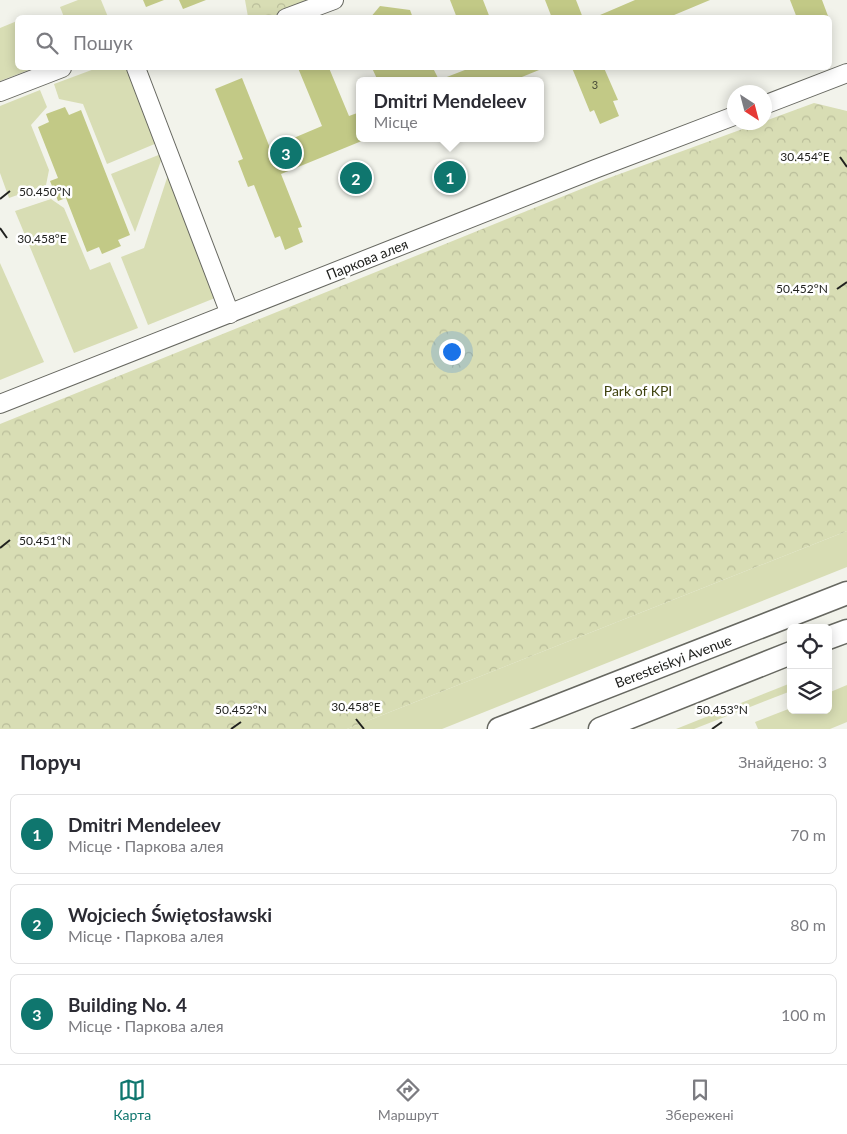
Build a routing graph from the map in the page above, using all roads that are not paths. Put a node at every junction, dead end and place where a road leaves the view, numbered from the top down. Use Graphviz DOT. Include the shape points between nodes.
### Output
graph roads {
  1 [pos="334,0"];
  2 [pos="294,15"];
  3 [pos="57,70"];
  4 [pos="141,70"];
  5 [pos="847,73"];
  6 [pos="0,92"];
  7 [pos="772,101"];
  8 [pos="727,119"];
  9 [pos="230,314"];
  10 [pos="0,404"];
  11 [pos="847,593"];
  12 [pos="847,631"];
  13 [pos="832,637"];
  14 [pos="787,655"];
  15 [pos="499,729"];
  16 [pos="600,729"];
  1 -- 2 [label="street"];
  3 -- 6 [label="street"];
  4 -- 9 [label="street"];
  5 -- 7 [label="street"];
  8 -- 9 [label="street, Паркова алея"];
  9 -- 10 [label="street, Паркова алея"];
  11 -- 15 [label="main road, Beresteiskyi Avenue"];
  12 -- 13 [label="main road"];
  14 -- 16 [label="main road"];
}
